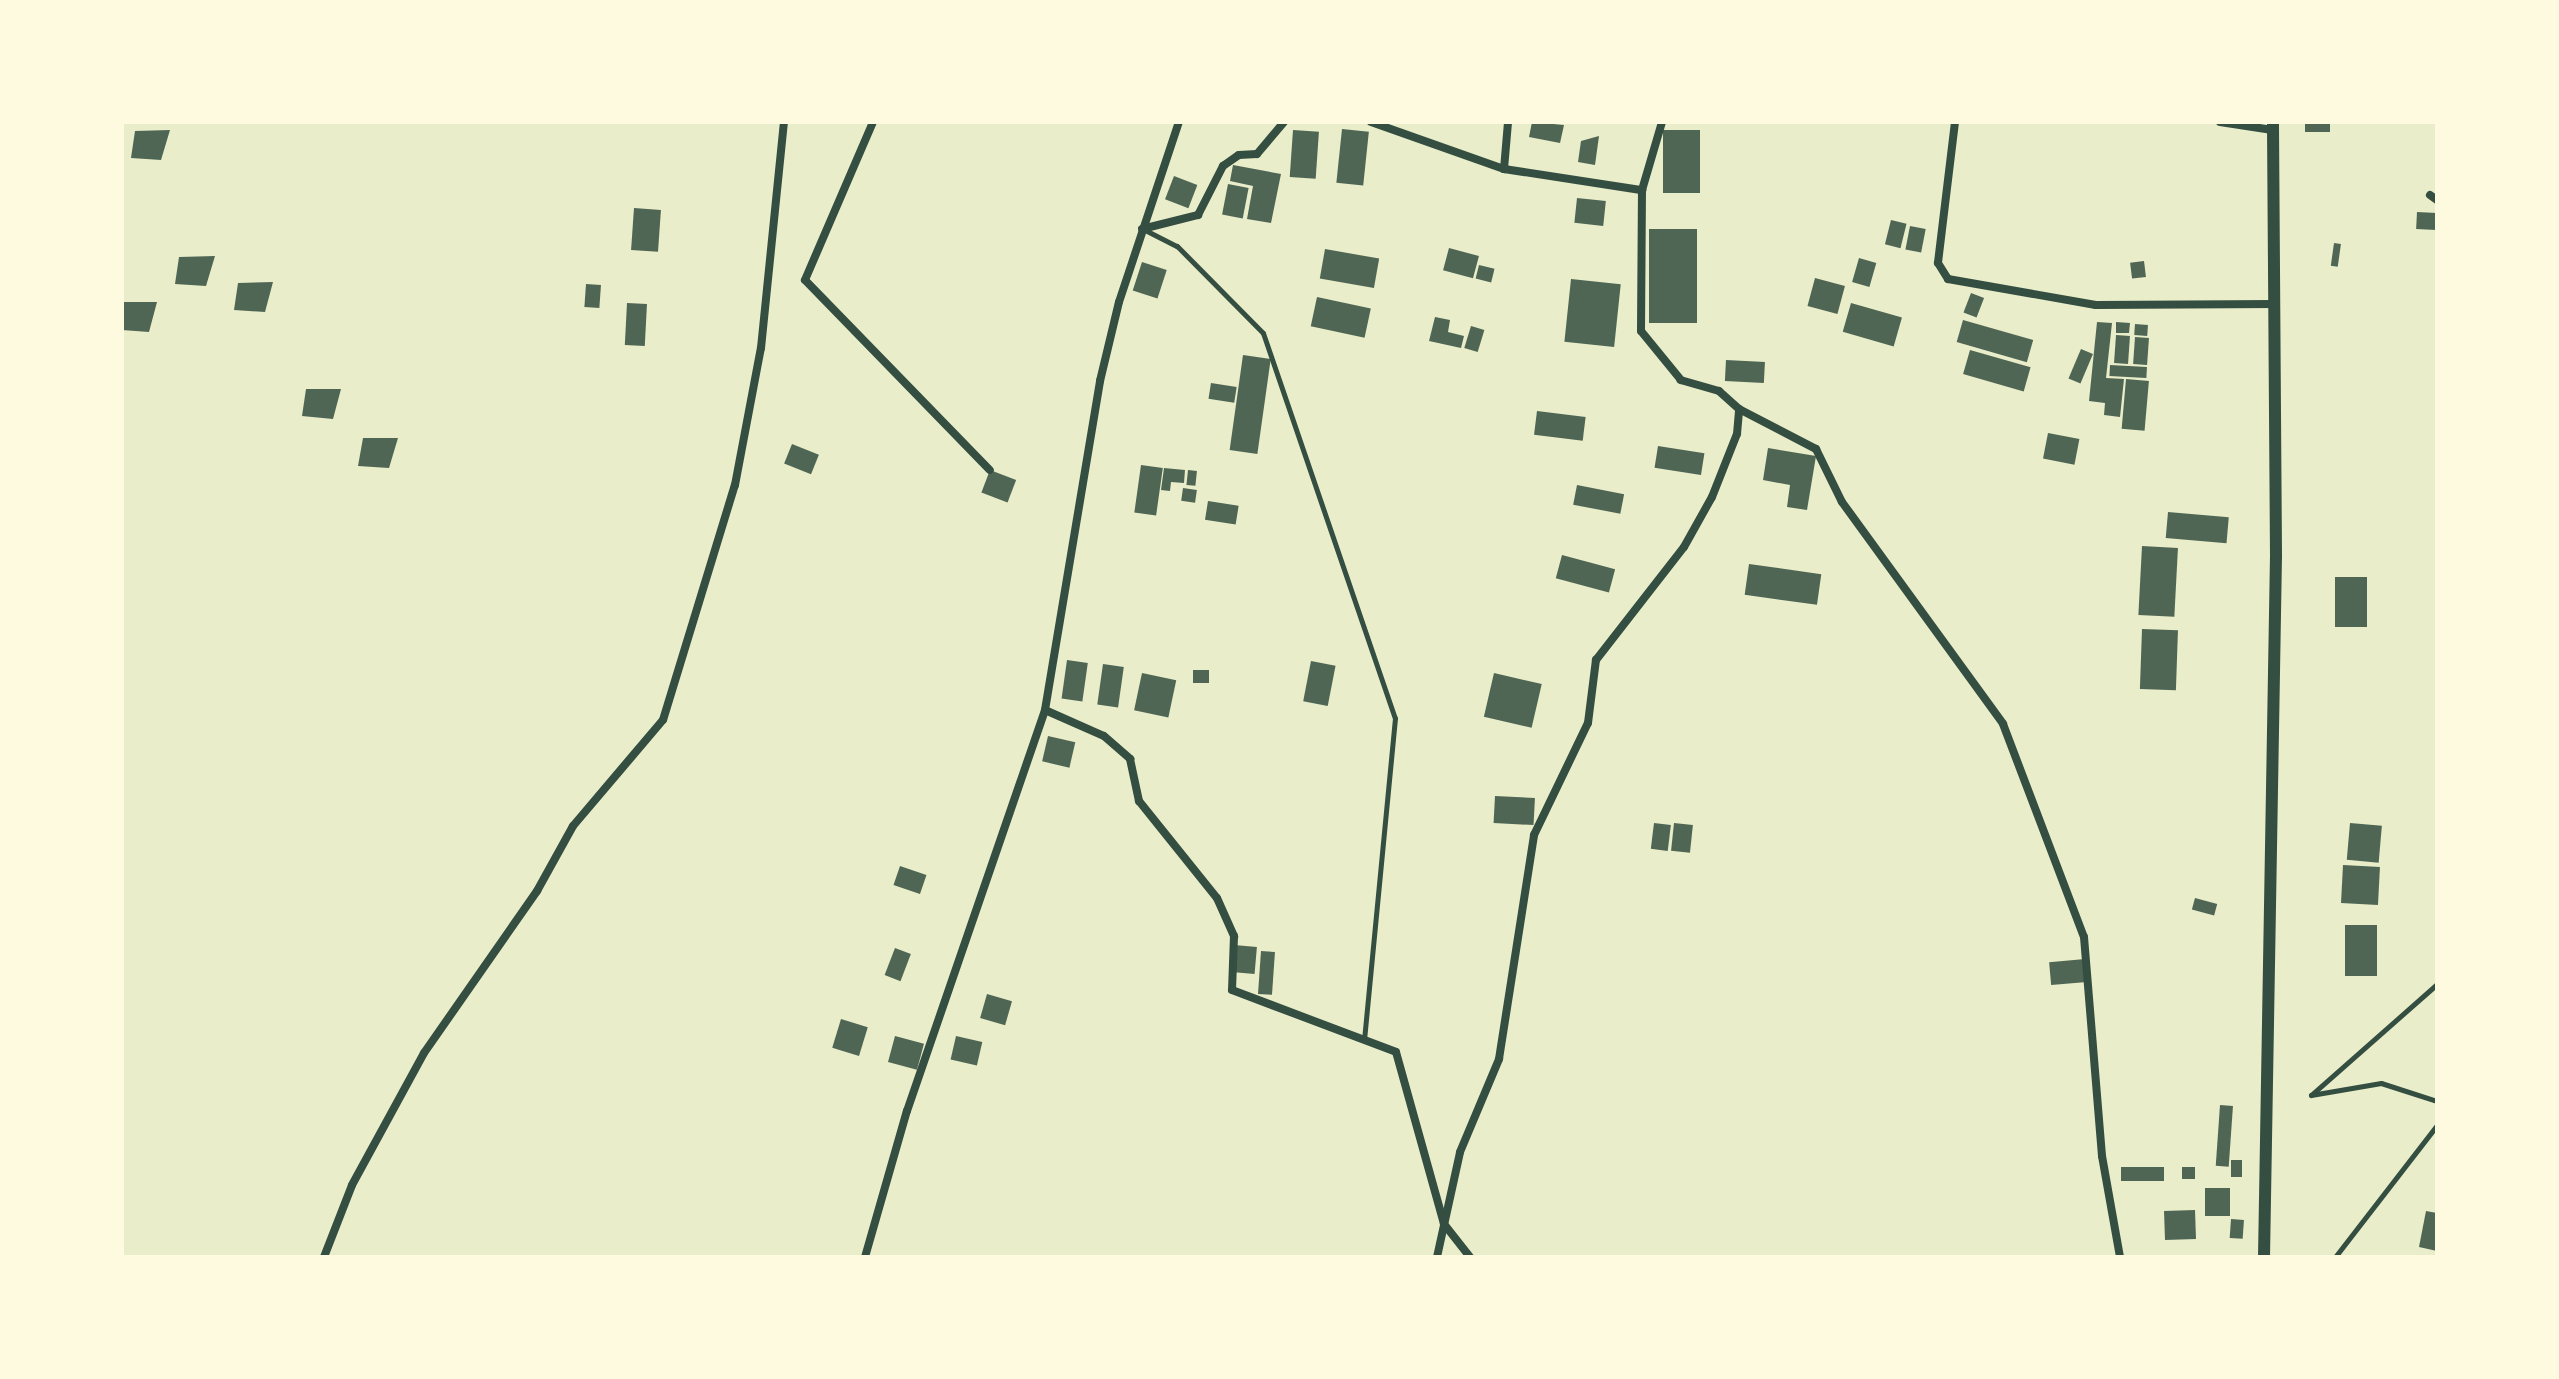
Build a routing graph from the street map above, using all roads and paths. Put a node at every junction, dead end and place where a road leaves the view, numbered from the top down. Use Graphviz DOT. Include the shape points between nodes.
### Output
graph roads {
  1 [pos="784,122"];
  2 [pos="873,122"];
  3 [pos="1179,122"];
  4 [pos="1284,122"];
  5 [pos="1371,122"];
  6 [pos="1508,122"];
  7 [pos="1662,122"];
  8 [pos="1955,122"];
  9 [pos="2220,122"];
  10 [pos="2272,126"];
  11 [pos="1504,169"];
  12 [pos="1642,190"];
  13 [pos="1142,229"];
  14 [pos="2275,304"];
  15 [pos="1739,409"];
  16 [pos="990,470"];
  17 [pos="1045,710"];
  18 [pos="2437,984"];
  19 [pos="1364,1040"];
  20 [pos="2437,1101"];
  21 [pos="2437,1125"];
  22 [pos="1444,1224"];
  23 [pos="324,1257"];
  24 [pos="865,1257"];
  25 [pos="1437,1257"];
  26 [pos="1470,1257"];
  27 [pos="2120,1257"];
  28 [pos="2264,1257"];
  29 [pos="2335,1257"];
  1 -- 23 [label="street" via="761,348 735,485 663,720 573,826 537,891 424,1053 352,1185"];
  2 -- 16 [label="street" via="805,280"];
  3 -- 13 [label="street"];
  4 -- 13 [label="street" via="1257,154 1239,155 1223,166 1198,215"];
  5 -- 11 [label="street"];
  6 -- 11 [label="street"];
  7 -- 12 [label="street"];
  8 -- 14 [label="street" via="1938,263 1948,279 2096,305"];
  9 -- 10 [label="street"];
  10 -- 14 [label="street"];
  11 -- 12 [label="street"];
  12 -- 15 [label="street" via="1641,331 1681,380 1719,391"];
  13 -- 17 [label="street" via="1100,381"];
  13 -- 19 [label="lane" via="1177,246 1263,333 1395,718"];
  14 -- 28 [label="street"];
  15 -- 22 [label="street" via="1737,434 1712,497 1684,547 1596,660 1588,723 1541,813 1499,1059 1471,1119"];
  15 -- 27 [label="street" via="1816,449 1842,502 2003,724 2084,937 2102,1156"];
  17 -- 19 [label="street" via="1104,736 1130,759 1139,801 1217,898 1234,936 1232,990"];
  17 -- 24 [label="street" via="907,1111"];
  18 -- 20 [label="lane" via="2311,1095 2381,1083"];
  19 -- 22 [label="street" via="1396,1052"];
  21 -- 29 [label="lane"];
  22 -- 25 [label="street"];
  22 -- 26 [label="street"];
}
